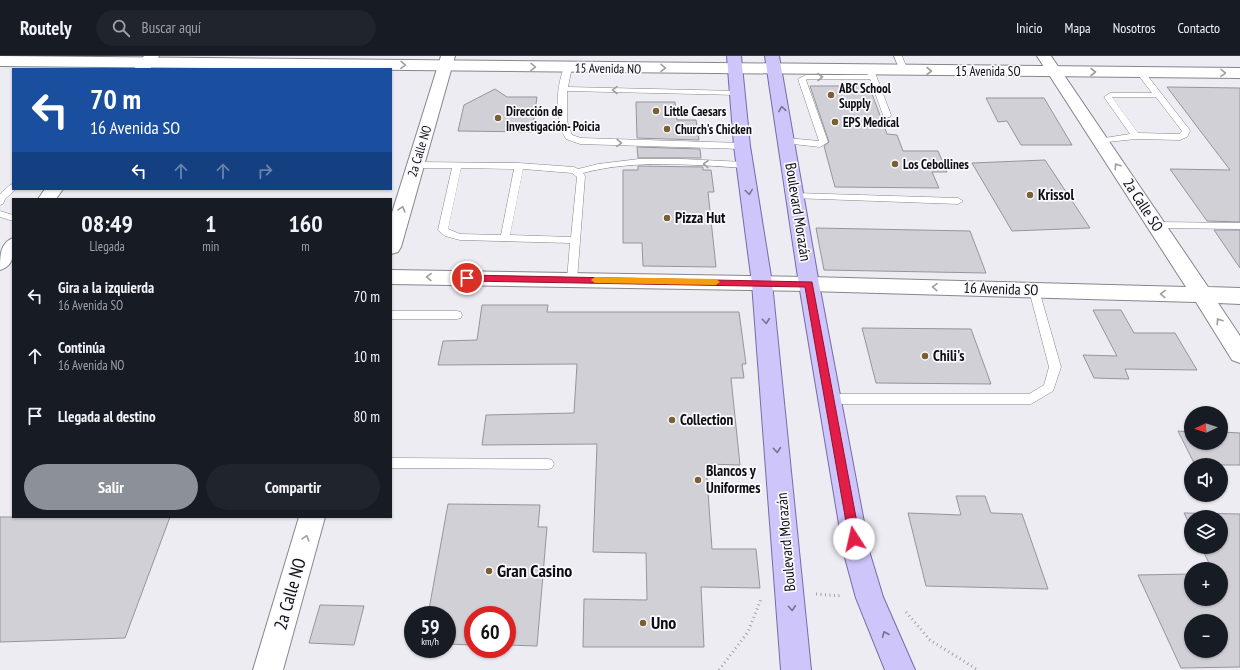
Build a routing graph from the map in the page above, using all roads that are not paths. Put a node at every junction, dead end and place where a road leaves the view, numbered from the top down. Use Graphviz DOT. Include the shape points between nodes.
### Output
graph roads {
  1 [pos="898,56"];
  2 [pos="1044,56"];
  3 [pos="273,60"];
  4 [pos="0,61"];
  5 [pos="446,61"];
  6 [pos="147,62"];
  7 [pos="774,62"];
  8 [pos="735,63"];
  9 [pos="568,67"];
  10 [pos="904,71"];
  11 [pos="1054,72"];
  12 [pos="1140,72"];
  13 [pos="872,73"];
  14 [pos="1240,74"];
  15 [pos="563,89"];
  16 [pos="738,93"];
  17 [pos="1158,94"];
  18 [pos="887,115"];
  19 [pos="1136,136"];
  20 [pos="1101,140"];
  21 [pos="787,141"];
  22 [pos="744,156"];
  23 [pos="415,165"];
  24 [pos="457,165"];
  25 [pos="519,166"];
  26 [pos="578,172"];
  27 [pos="12,188"];
  28 [pos="795,196"];
  29 [pos="958,201"];
  30 [pos="0,202"];
  31 [pos="0,214"];
  32 [pos="12,218"];
  33 [pos="1157,226"];
  34 [pos="1240,226"];
  35 [pos="505,238"];
  36 [pos="575,240"];
  37 [pos="392,244"];
  38 [pos="12,246"];
  39 [pos="0,263"];
  40 [pos="0,270"];
  41 [pos="12,271"];
  42 [pos="392,277"];
  43 [pos="572,280"];
  44 [pos="762,283"];
  45 [pos="809,284"];
  46 [pos="1034,290"];
  47 [pos="1202,295"];
  48 [pos="1240,296"];
  49 [pos="392,315"];
  50 [pos="457,315"];
  51 [pos="1237,345"];
  52 [pos="830,399"];
  53 [pos="392,463"];
  54 [pos="548,464"];
  55 [pos="312,518"];
  56 [pos="268,670"];
  57 [pos="796,670"];
  58 [pos="900,670"];
  1 -- 10 [label="lane"];
  2 -- 11 [label="street, 2a Calle SO"];
  3 -- 5 [label="street, 15 Avenida NO, one-way"];
  3 -- 6 [label="street, 15 Avenida NO"];
  4 -- 6 [label="street, 15 Avenida NO"];
  5 -- 9 [label="street, 15 Avenida NO, one-way"];
  5 -- 23 [label="street, 2a Calle NO"];
  7 -- 8 [label="street, 15 Avenida SO"];
  7 -- 13 [label="street, 15 Avenida SO"];
  21 -- 7 [label="main road, Boulevard Morazán, one-way"];
  9 -- 8 [label="street, 15 Avenida NO, one-way"];
  8 -- 16 [label="main road, Boulevard Morazán"];
  9 -- 15 [label="lane"];
  10 -- 11 [label="street, 15 Avenida SO, one-way"];
  10 -- 13 [label="street, 15 Avenida SO"];
  11 -- 12 [label="street, 15 Avenida SO, one-way"];
  11 -- 20 [label="street, 2a Calle SO"];
  12 -- 14 [label="street, 15 Avenida SO, one-way"];
  12 -- 17 [label="lane"];
  13 -- 18 [label="lane"];
  21 -- 13 [label="lane, one-way" via="820,144 824,142 802,79 806,76"];
  16 -- 15 [label="lane, one-way"];
  15 -- 22 [label="lane, one-way" via="562,123 569,137 580,141"];
  16 -- 22 [label="main road, Boulevard Morazán"];
  17 -- 19 [label="lane" via="1108,97"];
  17 -- 19 [label="lane" via="1186,131 1184,135"];
  19 -- 20 [label="lane"];
  33 -- 20 [label="street, 2a Calle SO, one-way"];
  21 -- 28 [label="main road, Boulevard Morazán"];
  22 -- 26 [label="lane, one-way" via="595,166"];
  22 -- 44 [label="main road, Boulevard Morazán, one-way"];
  23 -- 24 [label="lane"];
  37 -- 23 [label="street, 2a Calle NO, one-way"];
  24 -- 25 [label="lane"];
  24 -- 35 [label="lane" via="443,230 460,237"];
  25 -- 26 [label="lane"];
  25 -- 35 [label="lane"];
  26 -- 36 [label="lane" via="581,176"];
  27 -- 30 [label="lane"];
  28 -- 29 [label="lane"];
  28 -- 45 [label="main road, Boulevard Morazán"];
  31 -- 32 [label="lane"];
  33 -- 34 [label="lane"];
  33 -- 47 [label="street, 2a Calle SO"];
  35 -- 36 [label="lane"];
  36 -- 43 [label="lane"];
  38 -- 39 [label="street"];
  40 -- 41 [label="street"];
  43 -- 42 [label="street, 16 Avenida SO, one-way"];
  43 -- 44 [label="street, 16 Avenida SO"];
  44 -- 45 [label="street, 16 Avenida SO"];
  44 -- 57 [label="main road, Boulevard Morazán, one-way"];
  46 -- 45 [label="street, 16 Avenida SO, one-way"];
  45 -- 52 [label="main road, Boulevard Morazán"];
  47 -- 46 [label="street, 16 Avenida SO, one-way"];
  46 -- 52 [label="lane" via="1055,367 1049,388 1031,399"];
  47 -- 48 [label="street, 16 Avenida SO"];
  51 -- 47 [label="street, 2a Calle SO, one-way"];
  49 -- 50 [label="lane"];
  58 -- 52 [label="main road, Boulevard Morazán, one-way" via="870,598 857,554"];
  53 -- 54 [label="lane"];
  56 -- 55 [label="street, 2a Calle NO, one-way"];
}
